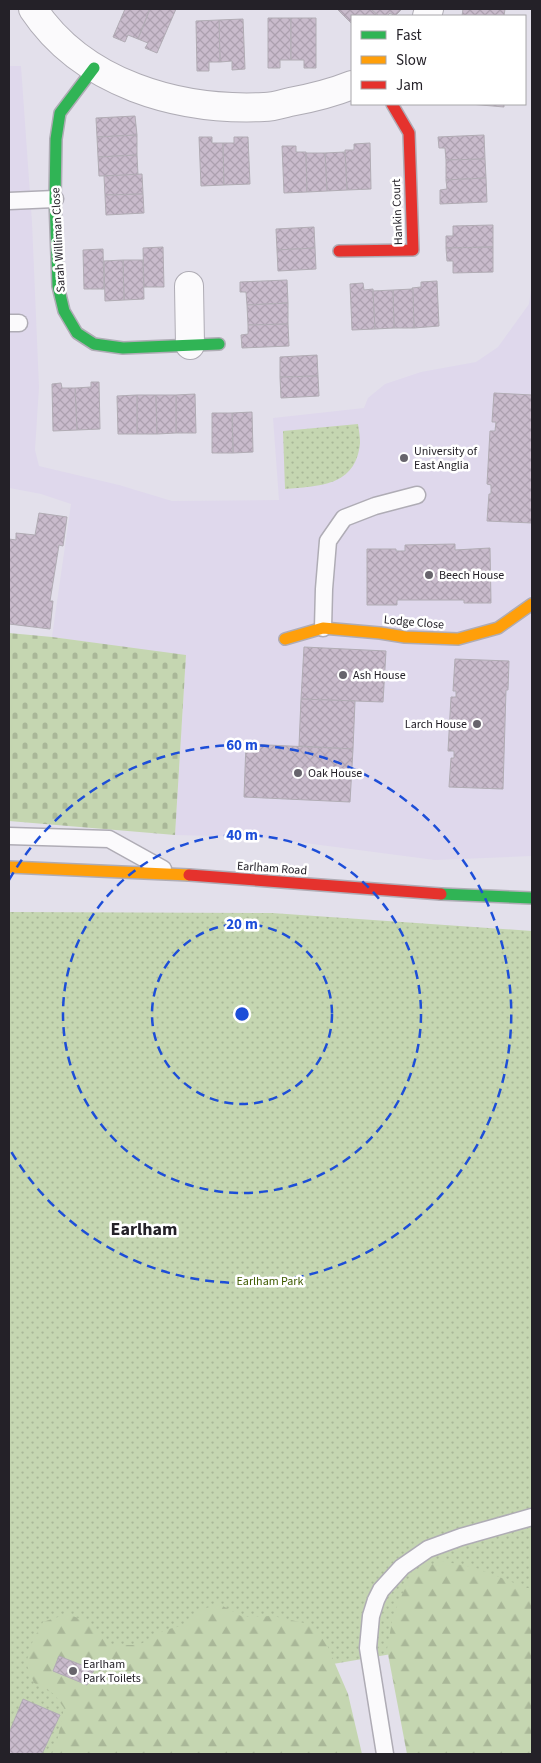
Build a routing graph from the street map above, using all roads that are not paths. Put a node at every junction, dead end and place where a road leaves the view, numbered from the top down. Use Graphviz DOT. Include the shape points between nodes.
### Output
graph roads {
  1 [pos="34,9"];
  2 [pos="94,68"];
  3 [pos="351,85"];
  4 [pos="393,105"];
  5 [pos="55,199"];
  6 [pos="9,201"];
  7 [pos="339,251"];
  8 [pos="189,286"];
  9 [pos="218,344"];
  10 [pos="190,345"];
  11 [pos="417,495"];
  12 [pos="532,604"];
  13 [pos="323,628"];
  14 [pos="285,638"];
  15 [pos="9,836"];
  16 [pos="9,867"];
  17 [pos="172,874"];
  18 [pos="532,898"];
  19 [pos="532,1518"];
  20 [pos="385,1754"];
  1 -- 2 [label="street" via="65,46"];
  2 -- 3 [label="street" via="126,85 168,98 216,106 265,107 330,94"];
  2 -- 5 [label="street, Sarah Williman Close" via="60,113"];
  4 -- 7 [label="street, Hankin Court" via="408,133 413,250"];
  5 -- 6 [label="lane"];
  5 -- 10 [label="street, Sarah Williman Close" via="58,286 64,311 76,333 94,344 123,348"];
  8 -- 10 [label="street"];
  9 -- 10 [label="street, Sarah Williman Close"];
  11 -- 13 [label="lane" via="344,518 328,541"];
  12 -- 13 [label="street, Lodge Close" via="498,628 458,639"];
  13 -- 14 [label="street, Lodge Close"];
  15 -- 17 [label="lane" via="109,838"];
  16 -- 17 [label="street, Earlham Road"];
  17 -- 18 [label="street, Earlham Road"];
  19 -- 20 [label="lane" via="428,1549 402,1567 381,1590 371,1616 368,1648"];
}
